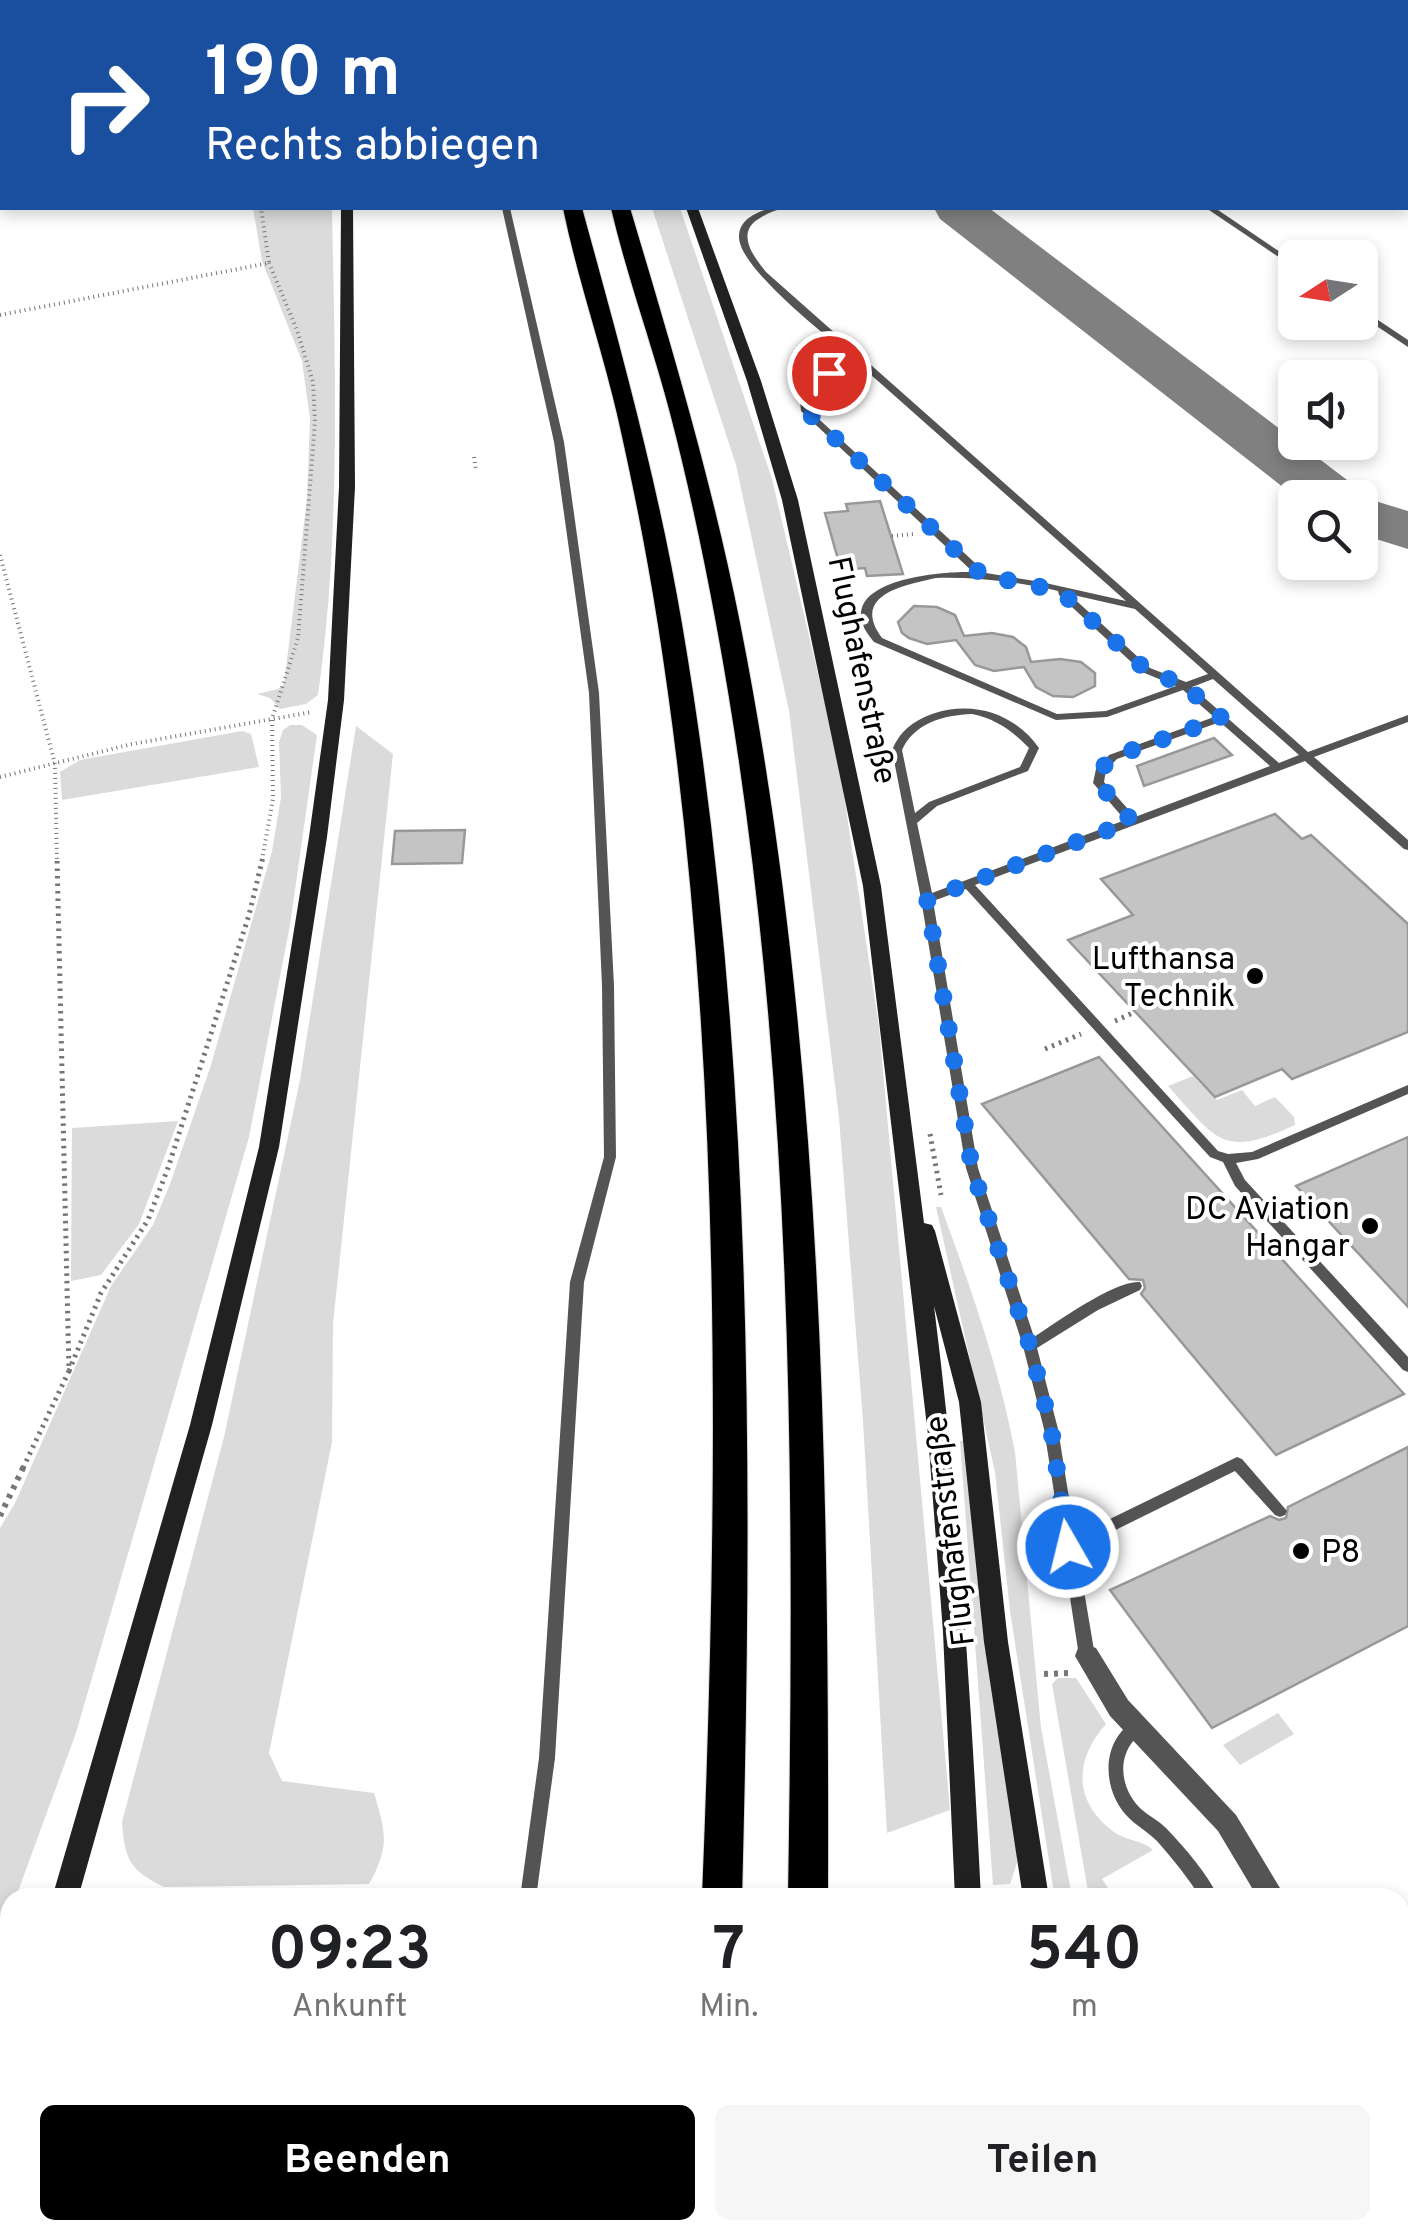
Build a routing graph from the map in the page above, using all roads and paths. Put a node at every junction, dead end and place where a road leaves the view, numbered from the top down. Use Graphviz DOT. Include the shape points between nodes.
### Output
graph roads {
  1 [pos="261,210"];
  2 [pos="347,210"];
  3 [pos="506,210"];
  4 [pos="573,210"];
  5 [pos="621,210"];
  6 [pos="693,210"];
  7 [pos="772,210"];
  8 [pos="1213,210"];
  9 [pos="1278,254"];
  10 [pos="270,262"];
  11 [pos="0,315"];
  12 [pos="1378,323"];
  13 [pos="1408,344"];
  14 [pos="863,362"];
  15 [pos="474,457"];
  16 [pos="476,472"];
  17 [pos="0,555"];
  18 [pos="982,575"];
  19 [pos="1060,591"];
  20 [pos="1140,608"];
  21 [pos="1215,675"];
  22 [pos="1184,685"];
  23 [pos="335,708"];
  24 [pos="1222,718"];
  25 [pos="1408,718"];
  26 [pos="272,719"];
  27 [pos="1306,755"];
  28 [pos="55,764"];
  29 [pos="1276,766"];
  30 [pos="0,777"];
  31 [pos="912,821"];
  32 [pos="1132,821"];
  33 [pos="1408,846"];
  34 [pos="968,884"];
  35 [pos="927,899"];
  36 [pos="1080,1034"];
  37 [pos="1045,1048"];
  38 [pos="1408,1089"];
  39 [pos="1228,1159"];
  40 [pos="906,1162"];
  41 [pos="1135,1286"];
  42 [pos="1030,1346"];
  43 [pos="1408,1366"];
  44 [pos="69,1372"];
  45 [pos="1280,1511"];
  46 [pos="0,1516"];
  47 [pos="1068,1547"];
  48 [pos="1087,1656"];
  49 [pos="1138,1726"];
  50 [pos="67,1888"];
  51 [pos="529,1888"];
  52 [pos="722,1888"];
  53 [pos="808,1888"];
  54 [pos="967,1888"];
  55 [pos="1034,1888"];
  56 [pos="1203,1888"];
  57 [pos="1267,1888"];
  1 -- 10 [label="path"];
  2 -- 23 [label="main road" via="347,487"];
  3 -- 51 [label="lane" via="560,442 594,693 610,1157 577,1282 547,1758"];
  4 -- 52 [label="highway" via="612,346 656,546 692,761 716,986 732,1499"];
  5 -- 53 [label="highway" via="702,491 744,702 778,947 804,1252 811,1528"];
  6 -- 40 [label="main road, Flughafenstraße" via="790,500 827,664 872,886"];
  7 -- 14 [label="lane" via="742,226 755,264"];
  8 -- 9 [label="lane"];
  10 -- 11 [label="path"];
  10 -- 26 [label="path" via="314,382 315,422 298,638"];
  12 -- 13 [label="lane"];
  14 -- 18 [label="lane" via="801,385 806,411"];
  14 -- 20 [label="lane"];
  15 -- 16 [label="path"];
  17 -- 28 [label="path"];
  18 -- 19 [label="lane"];
  18 -- 22 [label="lane" via="937,573 884,591 869,601 867,626 878,640 1056,717 1107,714"];
  19 -- 20 [label="lane"];
  19 -- 22 [label="lane" via="1146,670"];
  20 -- 21 [label="lane"];
  21 -- 22 [label="lane"];
  21 -- 27 [label="lane"];
  22 -- 24 [label="lane"];
  23 -- 26 [label="path"];
  23 -- 50 [label="main road" via="269,1147 201,1426"];
  24 -- 29 [label="lane"];
  24 -- 32 [label="lane" via="1113,757 1101,769 1098,783"];
  25 -- 27 [label="lane"];
  26 -- 28 [label="path"];
  26 -- 44 [label="path" via="268,841 225,994 148,1220 101,1293"];
  27 -- 29 [label="lane"];
  27 -- 33 [label="lane"];
  28 -- 30 [label="path"];
  28 -- 44 [label="path"];
  29 -- 32 [label="lane"];
  31 -- 31 [label="lane" via="933,804 1024,769 1034,748 980,712 908,729 897,750"];
  31 -- 35 [label="lane"];
  32 -- 34 [label="lane"];
  34 -- 35 [label="lane"];
  34 -- 39 [label="lane" via="1214,1154"];
  35 -- 42 [label="lane" via="972,1168"];
  36 -- 37 [label="path"];
  38 -- 39 [label="lane" via="1254,1156"];
  39 -- 43 [label="lane" via="1240,1183"];
  40 -- 54 [label="main road, Flughafenstraße" via="939,1435"];
  40 -- 55 [label="main road, Flughafenstraße" via="970,1402 996,1642"];
  41 -- 42 [label="lane"];
  42 -- 47 [label="lane" via="1051,1428"];
  44 -- 46 [label="path"];
  45 -- 47 [label="lane" via="1237,1463"];
  47 -- 48 [label="lane"];
  48 -- 49 [label="street"];
  49 -- 56 [label="lane" via="1114,1755 1117,1783 1131,1810 1154,1827"];
  49 -- 57 [label="street" via="1228,1822"];
}
